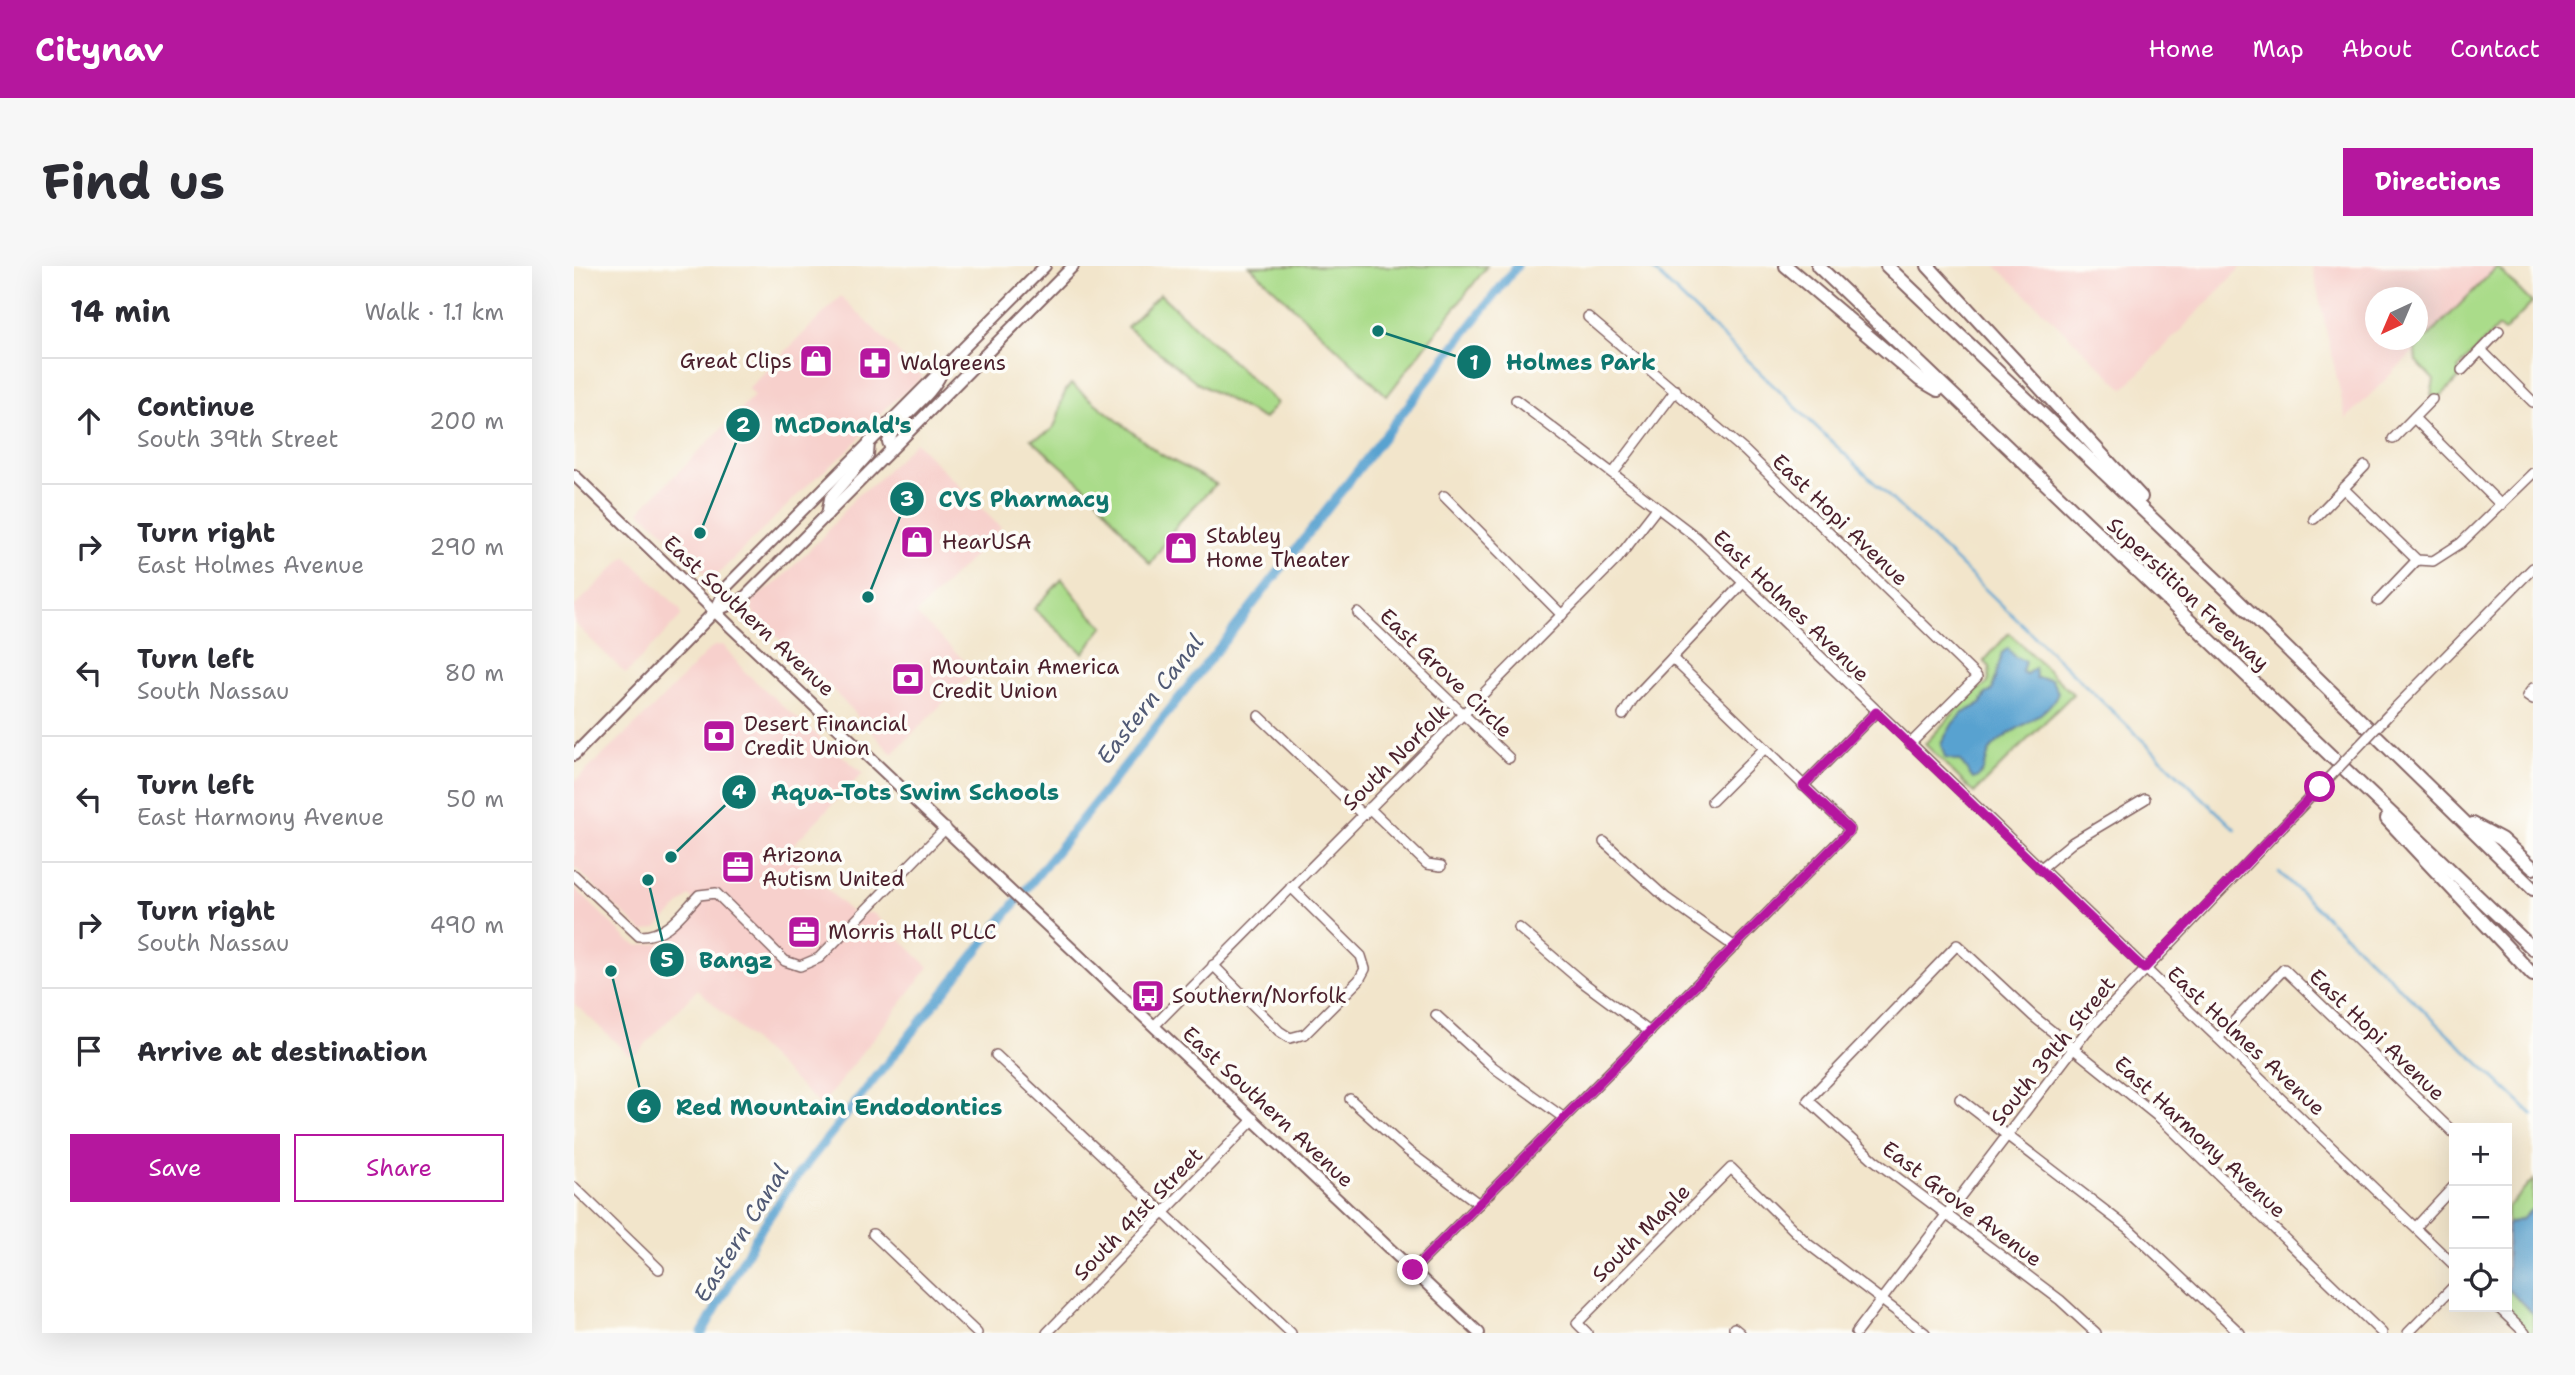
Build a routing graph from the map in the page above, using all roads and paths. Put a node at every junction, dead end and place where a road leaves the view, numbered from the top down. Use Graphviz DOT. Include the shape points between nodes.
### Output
graph roads {
  1 [pos="1045,266"];
  2 [pos="1073,266"];
  3 [pos="1786,266"];
  4 [pos="1818,266"];
  5 [pos="1888,266"];
  6 [pos="1927,266"];
  7 [pos="1588,317"];
  8 [pos="2499,331"];
  9 [pos="2481,349"];
  10 [pos="945,365"];
  11 [pos="2462,370"];
  12 [pos="1676,390"];
  13 [pos="2432,399"];
  14 [pos="1516,400"];
  15 [pos="1957,401"];
  16 [pos="2533,402"];
  17 [pos="2414,418"];
  18 [pos="2393,439"];
  19 [pos="869,442"];
  20 [pos="891,449"];
  21 [pos="2365,466"];
  22 [pos="1614,472"];
  23 [pos="2533,473"];
  24 [pos="574,475"];
  25 [pos="2343,488"];
  26 [pos="1444,496"];
  27 [pos="2501,505"];
  28 [pos="1657,508"];
  29 [pos="827,515"];
  30 [pos="2314,519"];
  31 [pos="2417,560"];
  32 [pos="2200,563"];
  33 [pos="2533,568"];
  34 [pos="1743,583"];
  35 [pos="2378,601"];
  36 [pos="715,611"];
  37 [pos="1357,613"];
  38 [pos="1562,615"];
  39 [pos="1672,658"];
  40 [pos="1876,712"];
  41 [pos="1464,714"];
  42 [pos="1623,715"];
  43 [pos="1259,716"];
  44 [pos="1910,744"];
  45 [pos="1765,748"];
  46 [pos="2326,751"];
  47 [pos="574,755"];
  48 [pos="1509,758"];
  49 [pos="1803,786"];
  50 [pos="2145,799"];
  51 [pos="1712,801"];
  52 [pos="1366,812"];
  53 [pos="2457,816"];
  54 [pos="946,828"];
  55 [pos="1604,842"];
  56 [pos="1441,866"];
  57 [pos="2533,868"];
  58 [pos="2040,869"];
  59 [pos="574,875"];
  60 [pos="1291,887"];
  61 [pos="2533,889"];
  62 [pos="1520,928"];
  63 [pos="1735,947"];
  64 [pos="2533,948"];
  65 [pos="1213,965"];
  66 [pos="2144,969"];
  67 [pos="2533,975"];
  68 [pos="1436,1015"];
  69 [pos="1154,1026"];
  70 [pos="1650,1032"];
  71 [pos="2218,1038"];
  72 [pos="2073,1047"];
  73 [pos="996,1055"];
  74 [pos="1350,1099"];
  75 [pos="1960,1099"];
  76 [pos="1808,1100"];
  77 [pos="1564,1118"];
  78 [pos="1254,1119"];
  79 [pos="2449,1128"];
  80 [pos="2007,1135"];
  81 [pos="574,1187"];
  82 [pos="2449,1191"];
  83 [pos="1479,1204"];
  84 [pos="1165,1213"];
  85 [pos="1947,1215"];
  86 [pos="2416,1227"];
  87 [pos="873,1234"];
  88 [pos="2449,1260"];
  89 [pos="659,1269"];
  90 [pos="1413,1270"];
  91 [pos="2449,1291"];
  92 [pos="1881,1301"];
  93 [pos="2503,1312"];
  94 [pos="977,1333"];
  95 [pos="1047,1333"];
  96 [pos="1291,1333"];
  97 [pos="1479,1333"];
  98 [pos="1587,1333"];
  99 [pos="1856,1333"];
  100 [pos="1925,1333"];
  101 [pos="2096,1333"];
  102 [pos="2240,1333"];
  103 [pos="2382,1333"];
  104 [pos="2408,1333"];
  105 [pos="2525,1333"];
  1 -- 10 [label="main road"];
  2 -- 20 [label="main road"];
  3 -- 15 [label="highway" via="1919,379"];
  4 -- 15 [label="highway, Superstition Freeway"];
  5 -- 32 [label="highway, Superstition Freeway"];
  6 -- 32 [label="highway"];
  7 -- 12 [label="street, East Hopi Avenue"];
  8 -- 9 [label="street"];
  9 -- 11 [label="street"];
  9 -- 16 [label="street"];
  10 -- 19 [label="main road"];
  10 -- 20 [label="main road" via="934,388 892,433"];
  12 -- 22 [label="street"];
  12 -- 44 [label="street, East Hopi Avenue" via="1977,677"];
  13 -- 17 [label="street"];
  14 -- 22 [label="street, East Holmes Avenue"];
  15 -- 46 [label="highway, Superstition Freeway"];
  17 -- 18 [label="street"];
  17 -- 27 [label="street"];
  19 -- 29 [label="main road" via="868,455 830,498"];
  19 -- 36 [label="main road" via="727,586"];
  20 -- 29 [label="main road"];
  21 -- 25 [label="street"];
  22 -- 28 [label="street, East Holmes Avenue"];
  23 -- 27 [label="street"];
  24 -- 36 [label="main road, East Southern Avenue"];
  25 -- 30 [label="street"];
  25 -- 31 [label="street"];
  26 -- 38 [label="street"];
  27 -- 31 [label="street" via="2461,543 2434,561"];
  28 -- 34 [label="street, East Holmes Avenue" via="1696,537"];
  28 -- 38 [label="street, South Norfolk" via="1618,558"];
  29 -- 36 [label="main road" via="743,599"];
  31 -- 35 [label="street"];
  32 -- 53 [label="highway, Superstition Freeway"];
  33 -- 66 [label="street, South 39th Street, bridge"];
  34 -- 39 [label="street"];
  34 -- 40 [label="street, East Holmes Avenue"];
  36 -- 47 [label="main road"];
  36 -- 54 [label="main road, East Southern Avenue"];
  37 -- 41 [label="street, East Grove Circle"];
  38 -- 41 [label="street, South Norfolk"];
  39 -- 42 [label="street"];
  39 -- 45 [label="street"];
  40 -- 44 [label="street, East Holmes Avenue"];
  40 -- 49 [label="street"];
  41 -- 48 [label="street, East Grove Circle"];
  41 -- 52 [label="street, South Norfolk"];
  43 -- 52 [label="street"];
  44 -- 58 [label="street, East Holmes Avenue"];
  45 -- 49 [label="street"];
  45 -- 51 [label="street"];
  46 -- 64 [label="highway, Superstition Freeway"];
  46 -- 67 [label="highway"];
  49 -- 63 [label="street" via="1850,830"];
  50 -- 58 [label="street" via="2073,842"];
  52 -- 56 [label="street" via="1427,864"];
  52 -- 60 [label="street, South Norfolk"];
  53 -- 57 [label="highway" via="2501,839"];
  53 -- 61 [label="highway, Superstition Freeway"];
  54 -- 59 [label="street" via="819,958 800,966 785,961 716,893 699,895 663,933 639,936"];
  54 -- 69 [label="main road, East Southern Avenue"];
  55 -- 63 [label="street" via="1666,898"];
  58 -- 66 [label="street, East Holmes Avenue"];
  60 -- 65 [label="street, South Norfolk"];
  60 -- 65 [label="street" via="1361,956 1365,969 1305,1034 1290,1038 1279,1031"];
  62 -- 70 [label="street"];
  63 -- 70 [label="street"];
  65 -- 69 [label="street, South Norfolk"];
  66 -- 71 [label="street, East Holmes Avenue"];
  66 -- 72 [label="street, South 39th Street"];
  68 -- 77 [label="street" via="1493,1067"];
  69 -- 78 [label="main road, East Southern Avenue"];
  70 -- 77 [label="street"];
  71 -- 79 [label="street, East Hopi Avenue" via="2284,969"];
  71 -- 86 [label="street, East Holmes Avenue"];
  72 -- 76 [label="street, East Harmony Avenue" via="2019,1004 1958,944"];
  72 -- 80 [label="street, South 39th Street"];
  72 -- 103 [label="street, East Harmony Avenue" via="2161,1119"];
  73 -- 84 [label="street"];
  74 -- 83 [label="street" via="1408,1151"];
  75 -- 80 [label="street"];
  76 -- 85 [label="street, East Grove Avenue" via="1874,1160"];
  77 -- 83 [label="street"];
  78 -- 84 [label="street, South 41st Street"];
  78 -- 90 [label="main road, East Southern Avenue"];
  80 -- 85 [label="street, South 39th Street"];
  80 -- 102 [label="street" via="2129,1229"];
  81 -- 89 [label="street"];
  82 -- 86 [label="street"];
  83 -- 90 [label="street"];
  84 -- 95 [label="street, South 41st Street"];
  84 -- 96 [label="street"];
  85 -- 92 [label="street, South 39th Street"];
  85 -- 101 [label="street, East Grove Avenue" via="2060,1300"];
  86 -- 88 [label="street, East Holmes Avenue"];
  87 -- 94 [label="street"];
  90 -- 97 [label="main road, East Southern Avenue"];
  91 -- 104 [label="street"];
  92 -- 98 [label="street, South Maple" via="1808,1244 1731,1168 1577,1323"];
  92 -- 99 [label="street, South 39th Street"];
  92 -- 100 [label="street"];
  93 -- 105 [label="street"];
}
